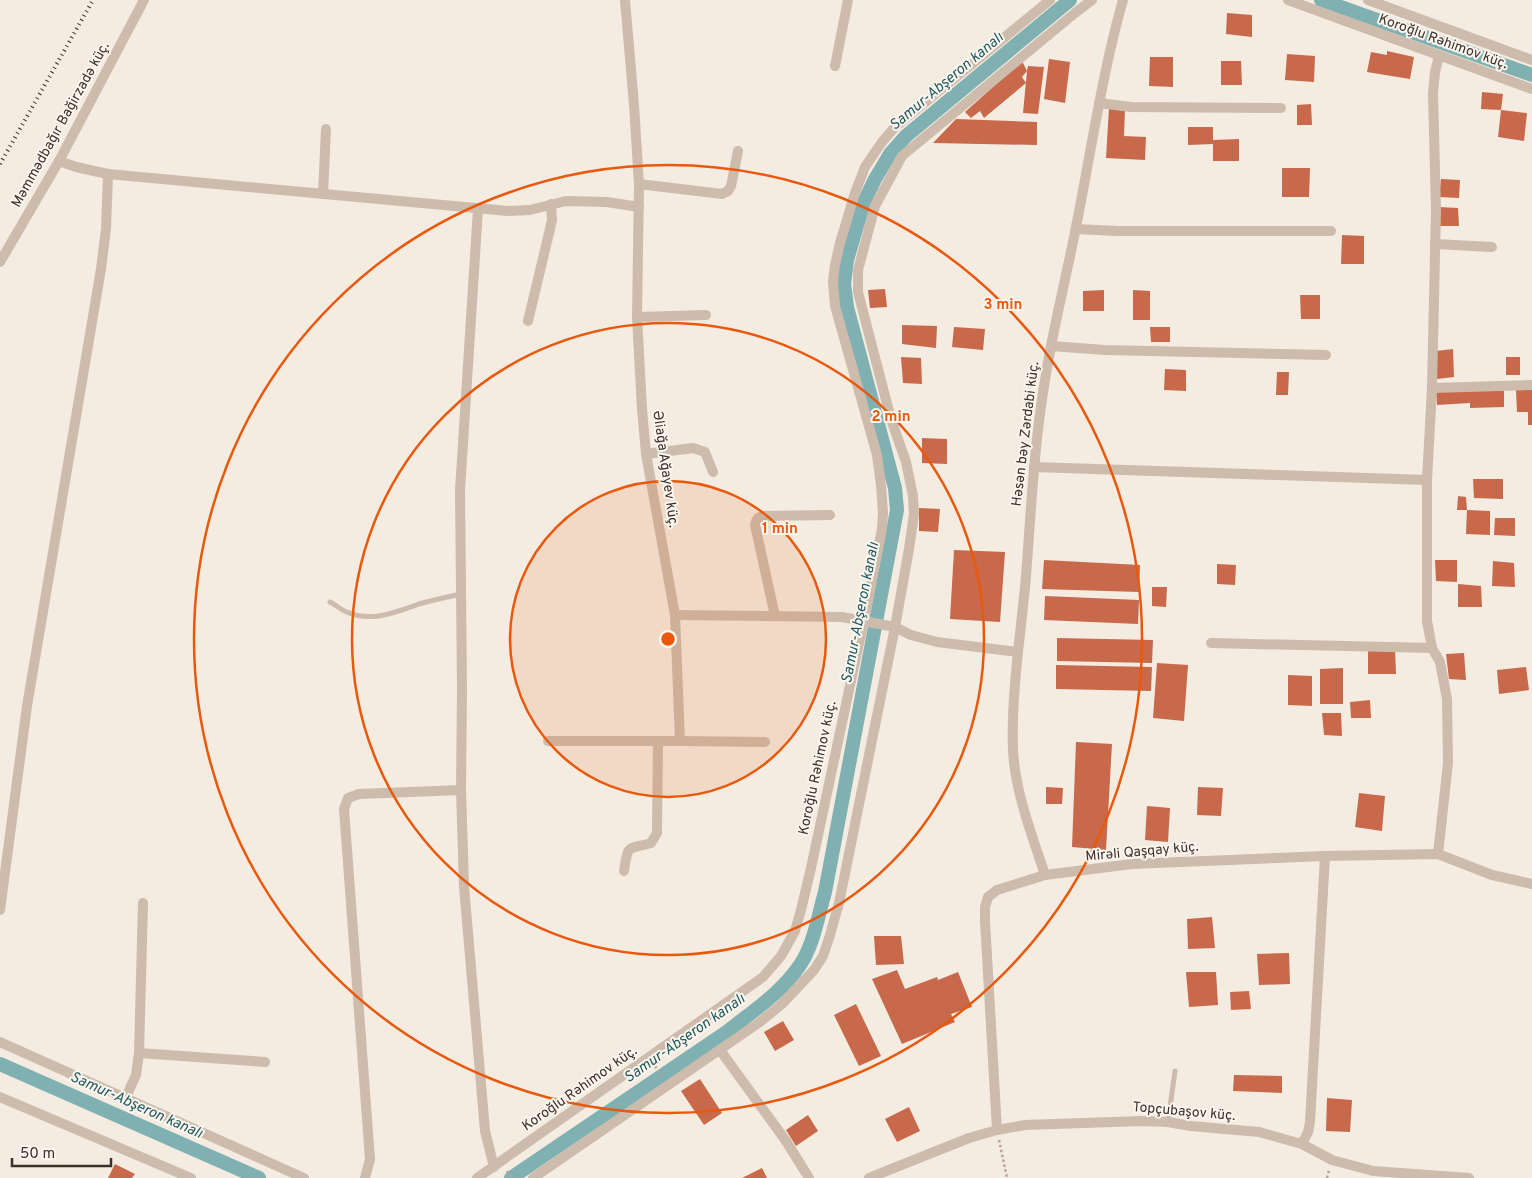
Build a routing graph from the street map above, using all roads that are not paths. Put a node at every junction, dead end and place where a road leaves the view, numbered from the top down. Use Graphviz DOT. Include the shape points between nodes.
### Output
graph roads {
  1 [pos="144,0"];
  2 [pos="625,0"];
  3 [pos="848,0"];
  4 [pos="1050,0"];
  5 [pos="1092,0"];
  6 [pos="1123,0"];
  7 [pos="1288,0"];
  8 [pos="1368,0"];
  9 [pos="1439,56"];
  10 [pos="1532,60"];
  11 [pos="835,66"];
  12 [pos="1532,89"];
  13 [pos="1099,103"];
  14 [pos="1281,108"];
  15 [pos="326,129"];
  16 [pos="738,151"];
  17 [pos="59,161"];
  18 [pos="108,174"];
  19 [pos="639,184"];
  20 [pos="323,194"];
  21 [pos="551,204"];
  22 [pos="639,207"];
  23 [pos="478,209"];
  24 [pos="1076,228"];
  25 [pos="1330,231"];
  26 [pos="1435,244"];
  27 [pos="1492,248"];
  28 [pos="0,262"];
  29 [pos="706,316"];
  30 [pos="637,317"];
  31 [pos="528,321"];
  32 [pos="1051,346"];
  33 [pos="1326,356"];
  34 [pos="1532,385"];
  35 [pos="1432,388"];
  36 [pos="646,454"];
  37 [pos="1034,467"];
  38 [pos="712,472"];
  39 [pos="1427,480"];
  40 [pos="830,515"];
  41 [pos="461,594"];
  42 [pos="330,602"];
  43 [pos="675,615"];
  44 [pos="775,616"];
  45 [pos="864,620"];
  46 [pos="895,627"];
  47 [pos="1211,643"];
  48 [pos="1432,648"];
  49 [pos="1018,652"];
  50 [pos="548,741"];
  51 [pos="658,741"];
  52 [pos="680,742"];
  53 [pos="765,742"];
  54 [pos="461,790"];
  55 [pos="1438,854"];
  56 [pos="1325,856"];
  57 [pos="624,871"];
  58 [pos="1045,875"];
  59 [pos="1532,884"];
  60 [pos="143,903"];
  61 [pos="0,910"];
  62 [pos="0,1042"];
  63 [pos="720,1050"];
  64 [pos="139,1053"];
  65 [pos="265,1062"];
  66 [pos="1175,1071"];
  67 [pos="0,1097"];
  68 [pos="126,1097"];
  69 [pos="1168,1122"];
  70 [pos="997,1130"];
  71 [pos="1302,1144"];
  72 [pos="494,1167"];
  73 [pos="191,1178"];
  74 [pos="304,1178"];
  75 [pos="365,1178"];
  76 [pos="477,1178"];
  77 [pos="533,1178"];
  78 [pos="809,1178"];
  79 [pos="869,1178"];
  80 [pos="1469,1178"];
  1 -- 17 [label="street, Məmmədbağır Bağirzadə küç."];
  2 -- 19 [label="street, Əliağa Ağayev küç."];
  3 -- 11 [label="street"];
  4 -- 45 [label="street, Koroğlu Rəhimov küç." via="894,128 864,167 842,235 833,282 835,306 877,455 882,485 882,529"];
  5 -- 46 [label="street" via="902,156 875,206 858,270 858,292 891,419 906,462 914,514"];
  6 -- 13 [label="street, Həsən bəy Zərdabi küç."];
  7 -- 9 [label="street, Koroğlu Rəhimov küç."];
  8 -- 10 [label="street, Koroğlu Rəhimov küç."];
  9 -- 12 [label="street, Koroğlu Rəhimov küç."];
  9 -- 26 [label="street" via="1433,93"];
  13 -- 14 [label="street" via="1132,107"];
  13 -- 24 [label="street, Həsən bəy Zərdabi küç."];
  15 -- 20 [label="street"];
  16 -- 19 [label="street" via="731,186 722,194"];
  17 -- 18 [label="street"];
  17 -- 28 [label="street, Məmmədbağır Bağirzadə küç."];
  18 -- 20 [label="street"];
  18 -- 61 [label="street" via="101,269 27,706"];
  19 -- 22 [label="street, Əliağa Ağayev küç."];
  20 -- 23 [label="street"];
  21 -- 22 [label="street" via="587,201"];
  21 -- 23 [label="street" via="530,210"];
  21 -- 31 [label="street" via="552,220"];
  22 -- 30 [label="street, Əliağa Ağayev küç."];
  23 -- 41 [label="street" via="460,490"];
  24 -- 25 [label="street" via="1118,231"];
  24 -- 32 [label="street, Həsən bəy Zərdabi küç."];
  26 -- 27 [label="street"];
  26 -- 35 [label="street"];
  29 -- 30 [label="street"];
  30 -- 36 [label="street, Əliağa Ağayev küç."];
  32 -- 33 [label="street"];
  32 -- 37 [label="street, Həsən bəy Zərdabi küç."];
  34 -- 35 [label="street"];
  35 -- 39 [label="street"];
  36 -- 38 [label="street" via="693,448 705,452"];
  36 -- 43 [label="street, Əliağa Ağayev küç."];
  37 -- 39 [label="street"];
  37 -- 49 [label="street, Həsən bəy Zərdabi küç."];
  39 -- 48 [label="street" via="1428,620"];
  40 -- 44 [label="street" via="762,516 756,520"];
  41 -- 42 [label="lane" via="373,617 347,612"];
  41 -- 54 [label="street"];
  43 -- 44 [label="street"];
  43 -- 52 [label="street, Əliağa Ağayev küç."];
  44 -- 45 [label="street"];
  45 -- 46 [label="street"];
  45 -- 72 [label="street, Koroğlu Rəhimov küç." via="811,868 795,931 781,956 763,977"];
  46 -- 49 [label="street" via="937,642"];
  46 -- 63 [label="street" via="839,903 823,956 804,983 782,1004"];
  47 -- 48 [label="street"];
  48 -- 55 [label="street" via="1440,662 1447,698 1448,763"];
  49 -- 58 [label="street, Həsən bəy Zərdabi küç." via="1014,741 1016,775"];
  50 -- 51 [label="street"];
  51 -- 52 [label="street"];
  51 -- 57 [label="street" via="657,833 651,843 627,852"];
  52 -- 53 [label="street"];
  54 -- 72 [label="street" via="465,906 485,1131"];
  54 -- 75 [label="street" via="359,794 348,798 344,809 370,1159"];
  55 -- 56 [label="street, Mirəli Qaşqay küç."];
  55 -- 59 [label="street, Mirəli Qaşqay küç." via="1492,875"];
  56 -- 58 [label="street, Mirəli Qaşqay küç." via="1132,864"];
  56 -- 71 [label="street" via="1310,1122"];
  58 -- 70 [label="street, Mirəli Qaşqay küç." via="997,890 988,897 985,906"];
  60 -- 64 [label="street"];
  62 -- 68 [label="street"];
  63 -- 77 [label="street"];
  63 -- 78 [label="street"];
  64 -- 65 [label="street"];
  64 -- 68 [label="street" via="136,1075"];
  66 -- 69 [label="lane"];
  67 -- 73 [label="street"];
  68 -- 74 [label="street"];
  69 -- 70 [label="street, Topçubaşov küç." via="1025,1125"];
  69 -- 71 [label="street, Topçubaşov küç." via="1259,1132"];
  70 -- 79 [label="street, Topçubaşov küç."];
  71 -- 80 [label="street, Topçubaşov küç." via="1332,1160 1373,1171"];
  72 -- 76 [label="street, Koroğlu Rəhimov küç."];
}
